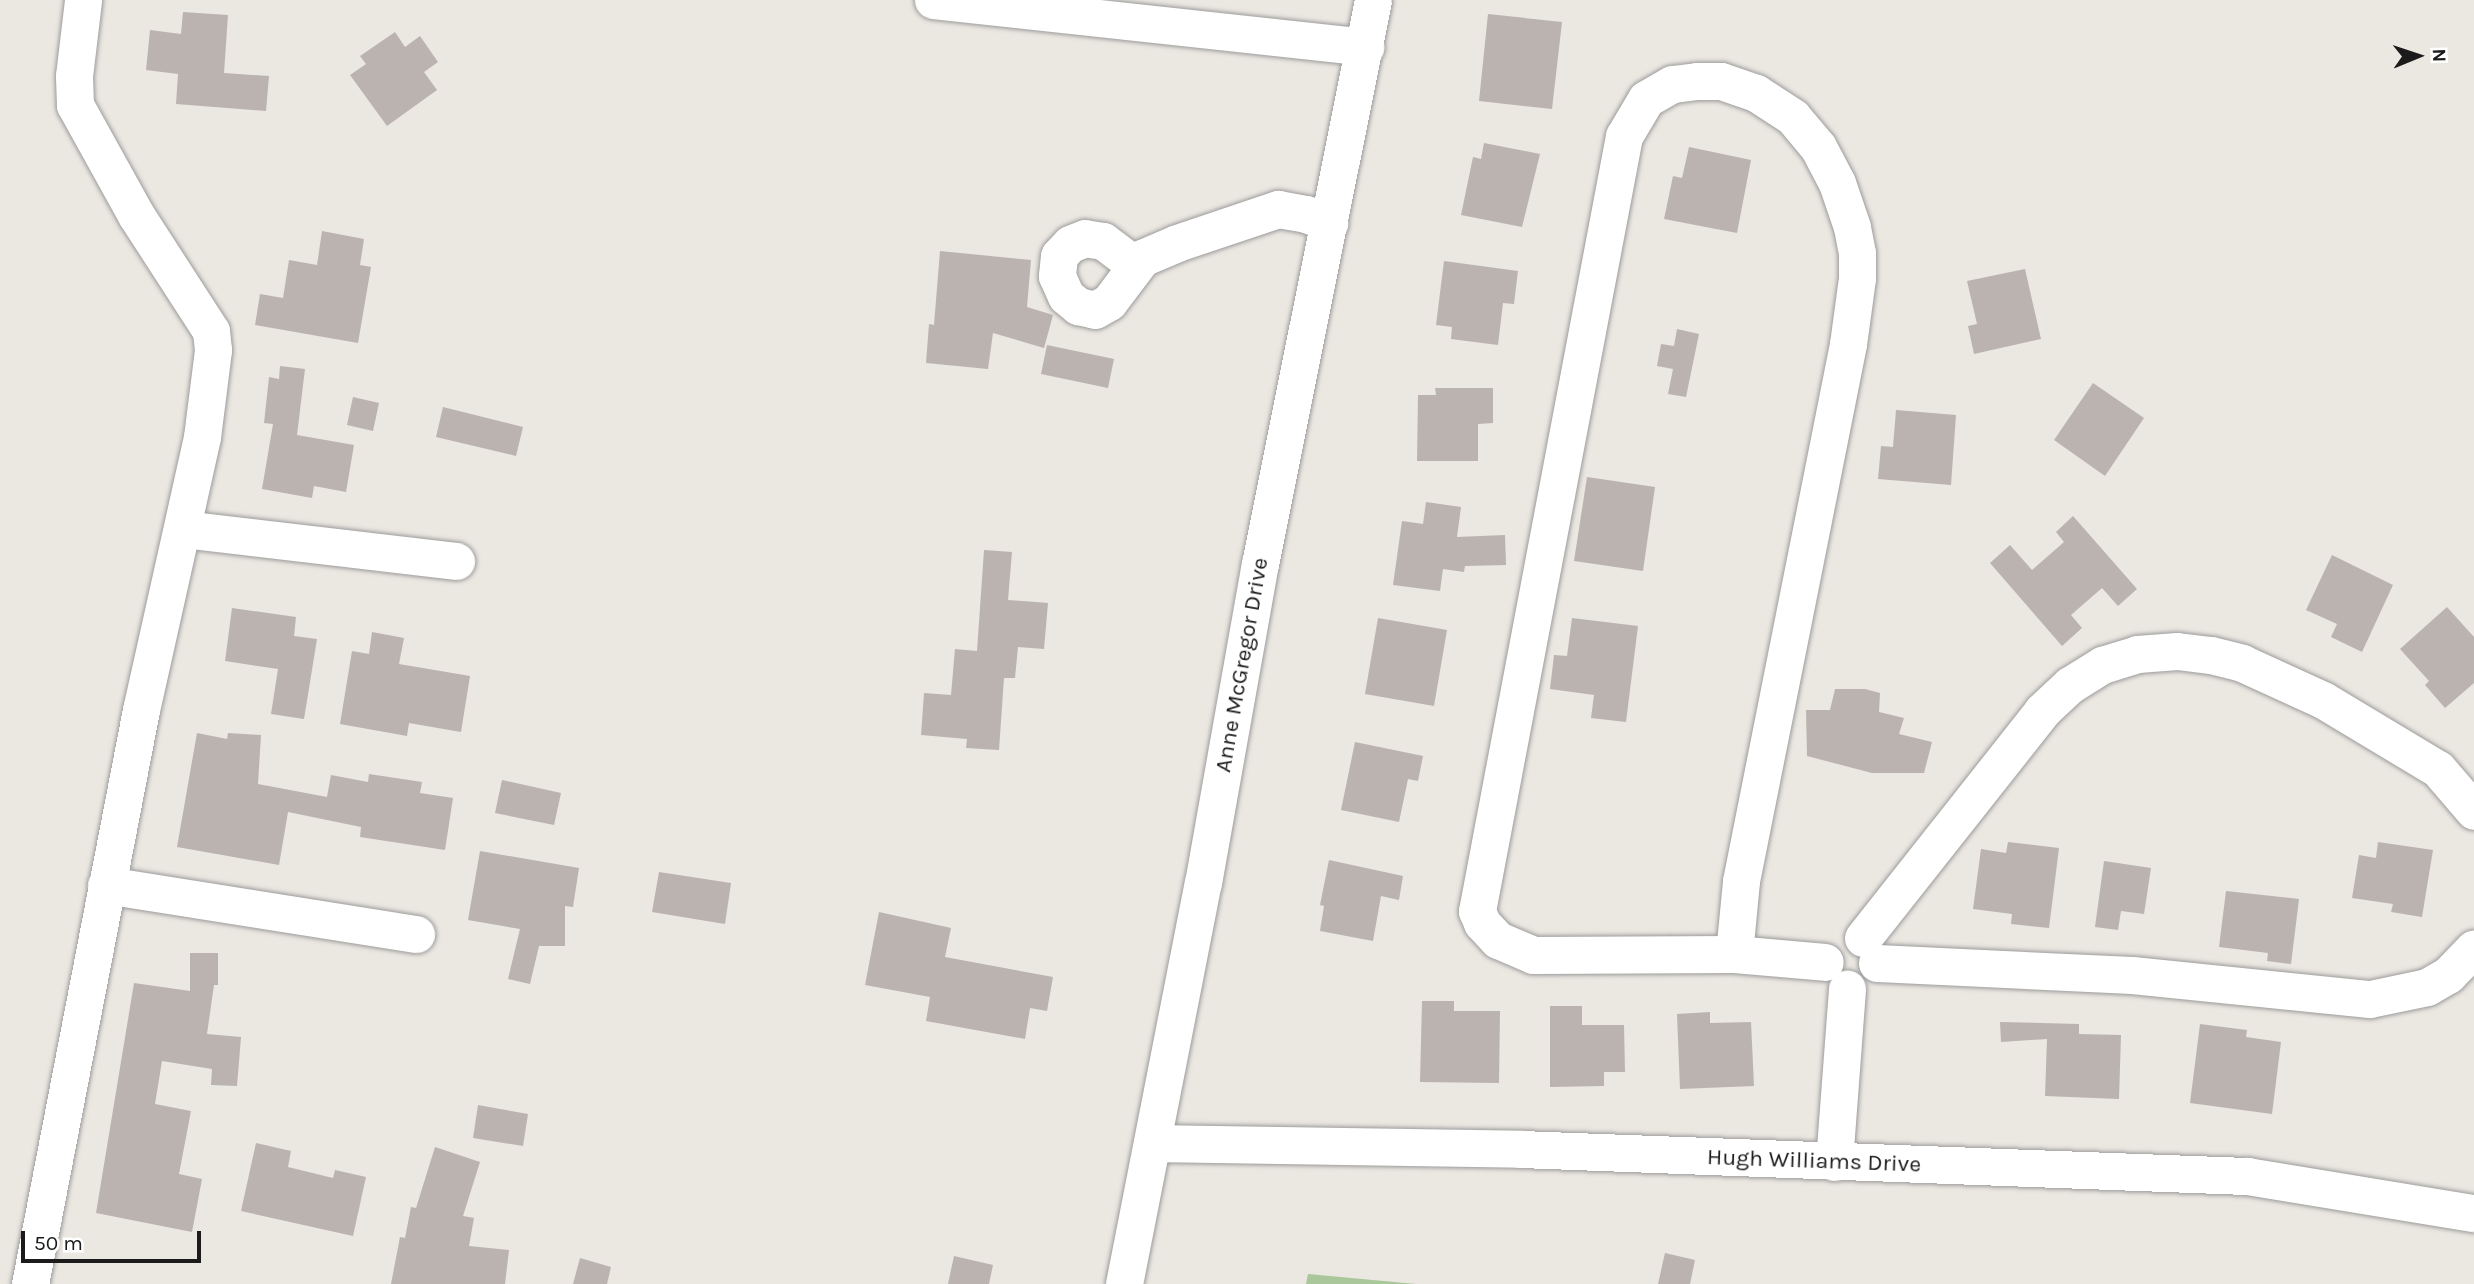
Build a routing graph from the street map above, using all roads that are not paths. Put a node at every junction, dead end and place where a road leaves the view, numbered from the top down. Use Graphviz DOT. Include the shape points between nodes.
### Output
graph roads {
  1 [pos="83,0"];
  2 [pos="933,0"];
  3 [pos="1373,0"];
  4 [pos="1063,7"];
  5 [pos="1365,47"];
  6 [pos="1329,223"];
  7 [pos="1135,265"];
  8 [pos="183,529"];
  9 [pos="456,561"];
  10 [pos="2474,811"];
  11 [pos="106,884"];
  12 [pos="416,934"];
  13 [pos="2474,948"];
  14 [pos="1870,951"];
  15 [pos="1734,954"];
  16 [pos="1836,974"];
  17 [pos="1152,1143"];
  18 [pos="1834,1162"];
  19 [pos="2474,1213"];
  20 [pos="30,1284"];
  21 [pos="1124,1284"];
  1 -- 8 [label="street" via="75,105 213,341 202,437"];
  2 -- 4 [label="street"];
  3 -- 5 [label="street, Anne McGregor Drive"];
  4 -- 5 [label="street"];
  5 -- 6 [label="street, Anne McGregor Drive"];
  6 -- 7 [label="street" via="1278,209 1177,243"];
  6 -- 17 [label="street, Anne McGregor Drive"];
  8 -- 9 [label="street"];
  8 -- 11 [label="street"];
  10 -- 14 [label="street" via="2438,769 2323,700 2242,663 2211,655 2177,651 2137,654 2102,665 2042,710"];
  11 -- 12 [label="street"];
  11 -- 20 [label="street"];
  13 -- 14 [label="street" via="2448,975 2427,987 2370,999"];
  14 -- 16 [label="street" via="1871,979 1864,984"];
  15 -- 15 [label="street" via="1532,955 1498,940 1477,912 1624,136 1646,99 1672,84 1697,81 1721,81 1756,93 1793,117 1818,147 1837,183 1857,253 1848,344 1741,881"];
  15 -- 16 [label="street"];
  16 -- 18 [label="street"];
  17 -- 18 [label="street, Hugh Williams Drive" via="1520,1149"];
  17 -- 21 [label="street, Anne McGregor Drive"];
  18 -- 19 [label="street, Hugh Williams Drive" via="2247,1176"];
}
